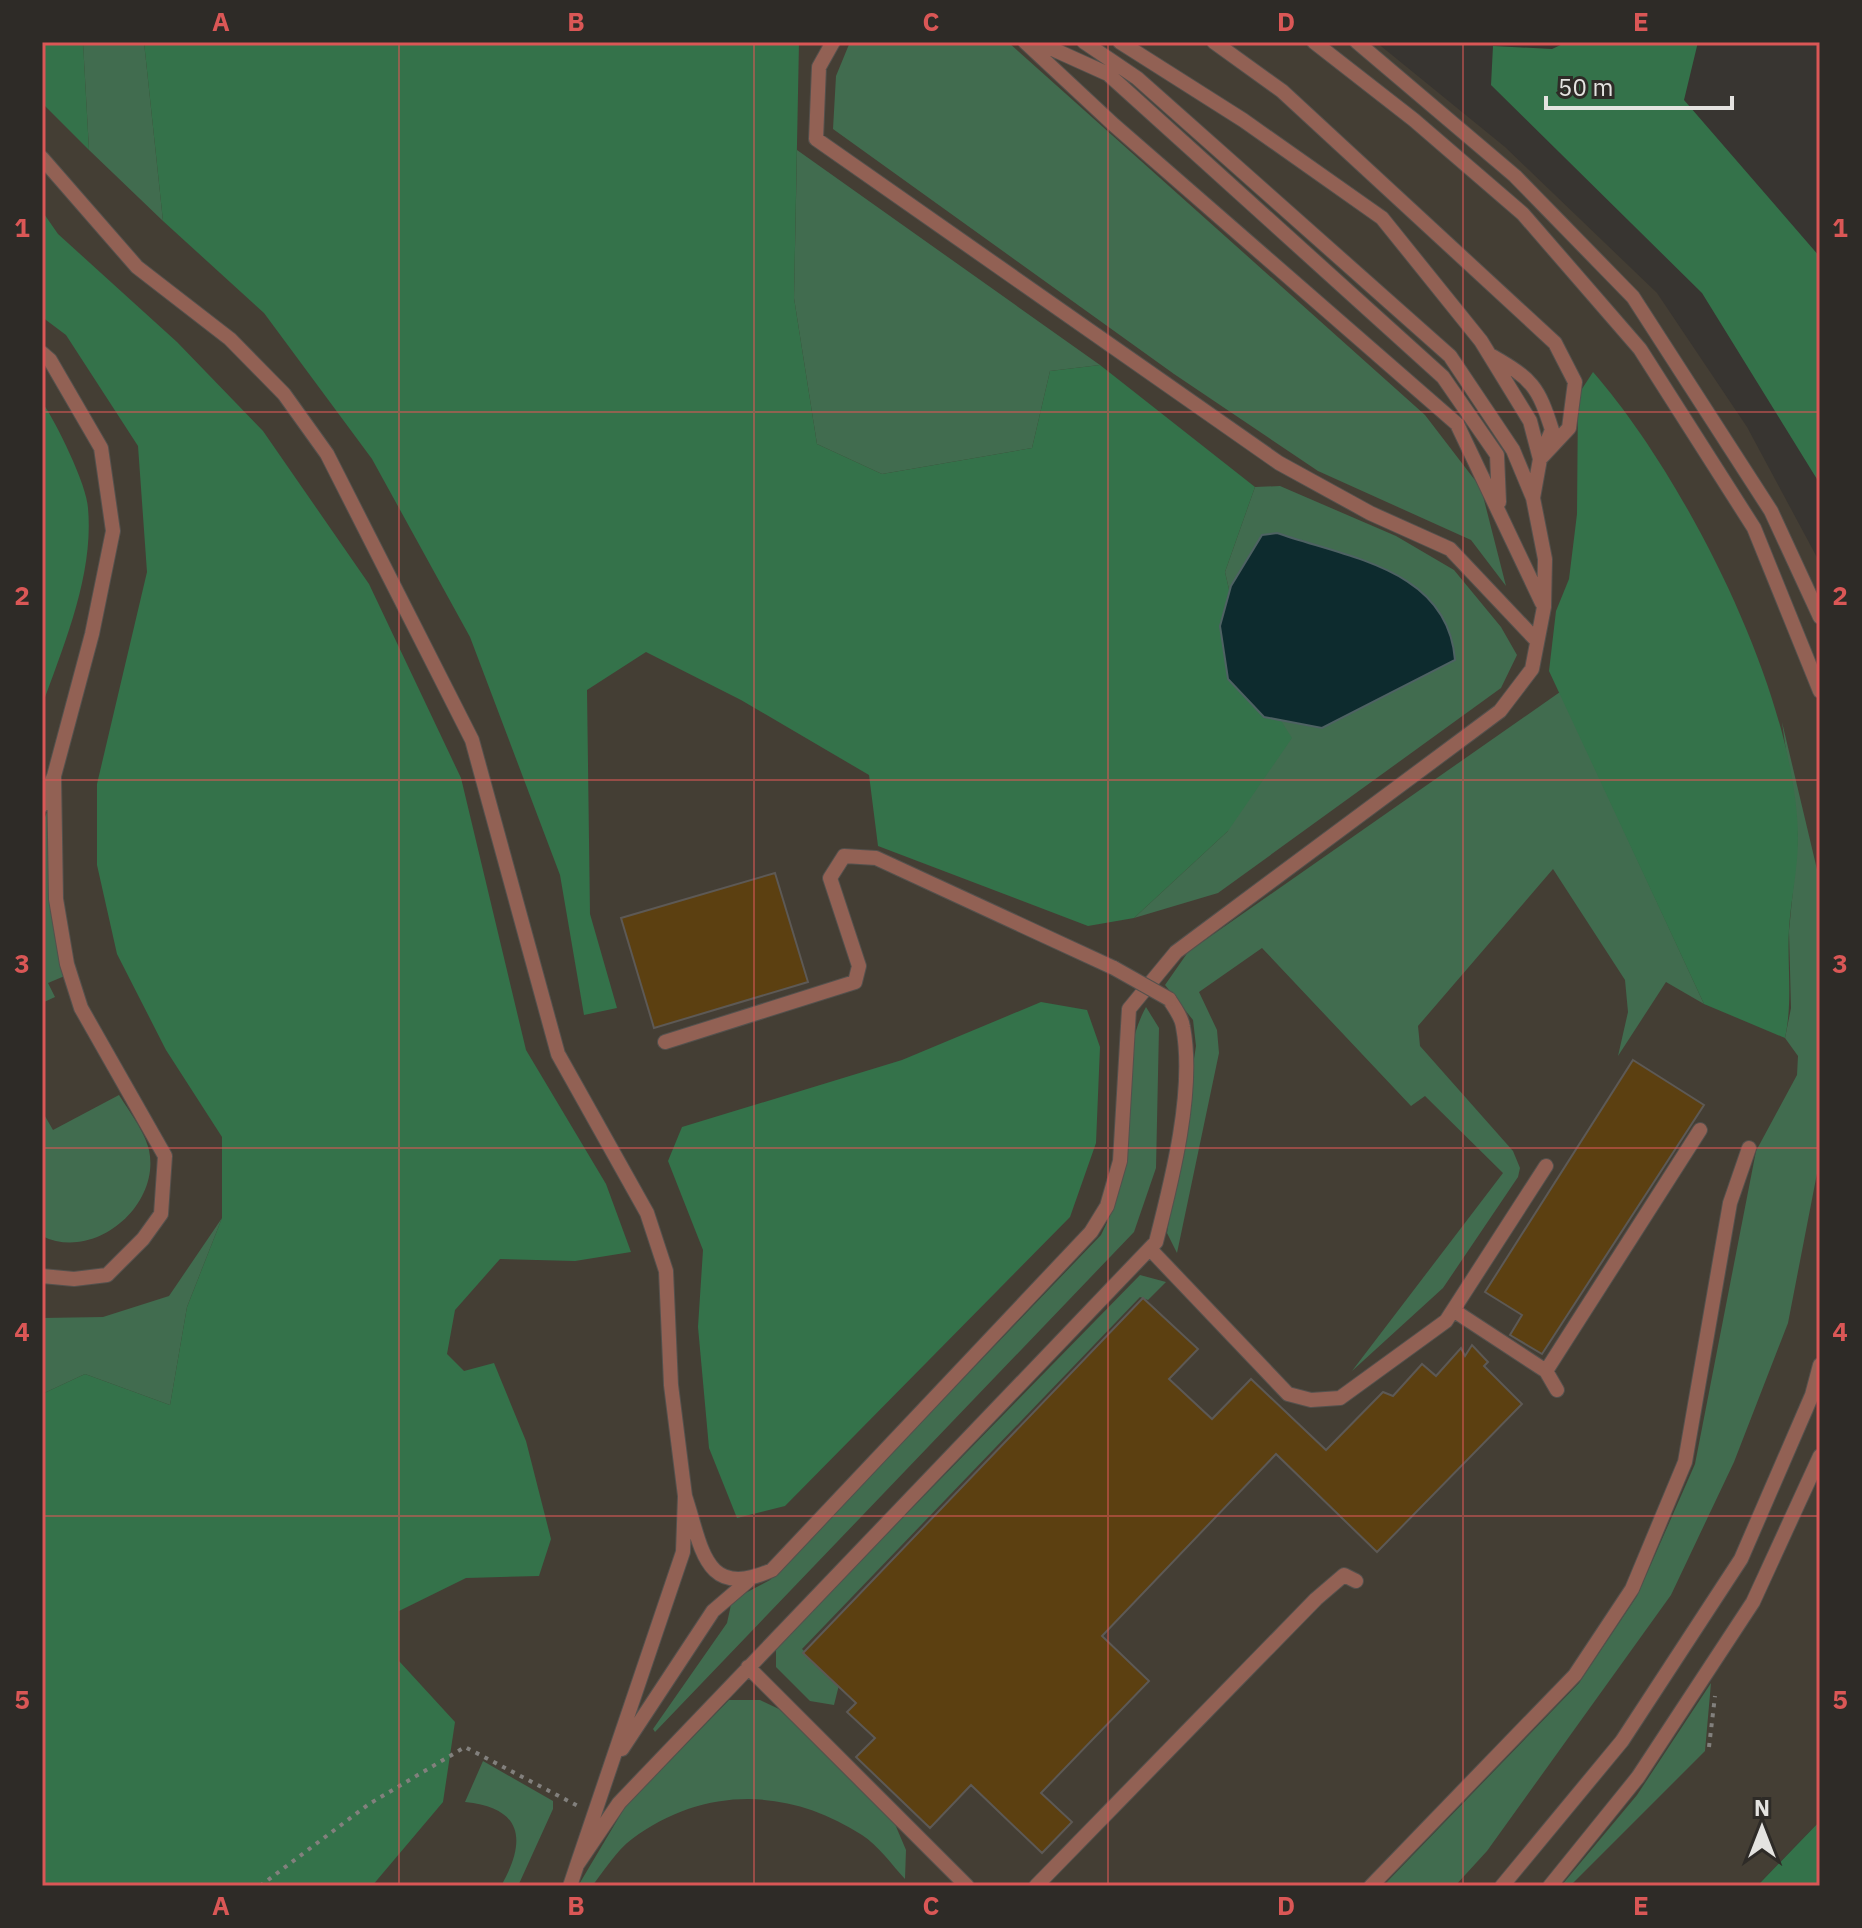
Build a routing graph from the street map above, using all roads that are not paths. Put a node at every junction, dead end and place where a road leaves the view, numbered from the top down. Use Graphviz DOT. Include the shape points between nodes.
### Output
graph roads {
  1 [pos="833,42"];
  2 [pos="1025,42"];
  3 [pos="1037,42"];
  4 [pos="1084,42"];
  5 [pos="1120,42"];
  6 [pos="1214,42"];
  7 [pos="1314,42"];
  8 [pos="1357,42"];
  9 [pos="42,158"];
  10 [pos="42,353"];
  11 [pos="1489,354"];
  12 [pos="1540,459"];
  13 [pos="1533,498"];
  14 [pos="1500,508"];
  15 [pos="1544,607"];
  16 [pos="1820,617"];
  17 [pos="1537,641"];
  18 [pos="1820,691"];
  19 [pos="54,776"];
  20 [pos="42,805"];
  21 [pos="665,1042"];
  22 [pos="1700,1130"];
  23 [pos="1749,1148"];
  24 [pos="1546,1166"];
  25 [pos="1150,1249"];
  26 [pos="42,1276"];
  27 [pos="1453,1310"];
  28 [pos="1820,1365"];
  29 [pos="1546,1371"];
  30 [pos="1557,1390"];
  31 [pos="1820,1456"];
  32 [pos="685,1496"];
  33 [pos="748,1581"];
  34 [pos="1356,1581"];
  35 [pos="748,1667"];
  36 [pos="611,1766"];
  37 [pos="577,1865"];
  38 [pos="570,1886"];
  39 [pos="967,1886"];
  40 [pos="1036,1886"];
  41 [pos="1371,1886"];
  42 [pos="1502,1886"];
  43 [pos="1550,1886"];
  1 -- 17 [label="lane" via="819,67 816,139 1279,463 1450,549"];
  2 -- 14 [label="lane" via="1457,424"];
  3 -- 14 [label="lane" via="1108,74 1443,377 1497,455"];
  4 -- 13 [label="lane" via="1137,78 1450,356 1513,450"];
  5 -- 11 [label="lane" via="1382,218"];
  6 -- 12 [label="lane" via="1282,91 1555,343 1575,382 1569,428"];
  7 -- 18 [label="lane" via="1523,214 1640,349 1754,528"];
  8 -- 16 [label="lane" via="1515,176 1633,297 1771,511"];
  9 -- 32 [label="lane" via="137,267 230,339 284,394 327,454 472,740 558,1054 647,1213 666,1271 671,1385"];
  10 -- 19 [label="lane" via="101,448 113,531"];
  11 -- 12 [label="lane" via="1530,421"];
  11 -- 12 [label="lane" via="1528,377 1544,404 1552,430"];
  12 -- 13 [label="lane"];
  13 -- 15 [label="lane" via="1545,559"];
  14 -- 15 [label="lane"];
  15 -- 17 [label="lane"];
  17 -- 33 [label="lane" via="1532,669 1500,711 1176,952 1129,1009 1120,1161 1107,1206 1091,1232 772,1570"];
  19 -- 20 [label="lane"];
  19 -- 26 [label="lane" via="56,899 67,964 81,1008 165,1156 161,1214 107,1275"];
  21 -- 25 [label="lane, bridge" via="855,982 859,966 830,878 844,856 876,858 1114,968 1169,999 1183,1024 1184,1099 1173,1178"];
  22 -- 29 [label="lane"];
  23 -- 41 [label="lane" via="1730,1203 1685,1462 1632,1589 1575,1675"];
  24 -- 27 [label="lane"];
  25 -- 27 [label="lane" via="1288,1394 1311,1400 1340,1398 1372,1378"];
  25 -- 35 [label="lane"];
  27 -- 29 [label="lane"];
  28 -- 42 [label="lane" via="1741,1559 1622,1741"];
  29 -- 30 [label="lane"];
  31 -- 43 [label="lane" via="1753,1602 1638,1777"];
  32 -- 33 [label="lane" via="707,1565 726,1581"];
  32 -- 36 [label="lane" via="683,1552"];
  33 -- 36 [label="lane" via="713,1611"];
  34 -- 40 [label="lane" via="1344,1575 1316,1599"];
  35 -- 37 [label="lane" via="619,1803"];
  35 -- 39 [label="lane"];
  36 -- 37 [label="lane"];
  37 -- 38 [label="lane"];
}
